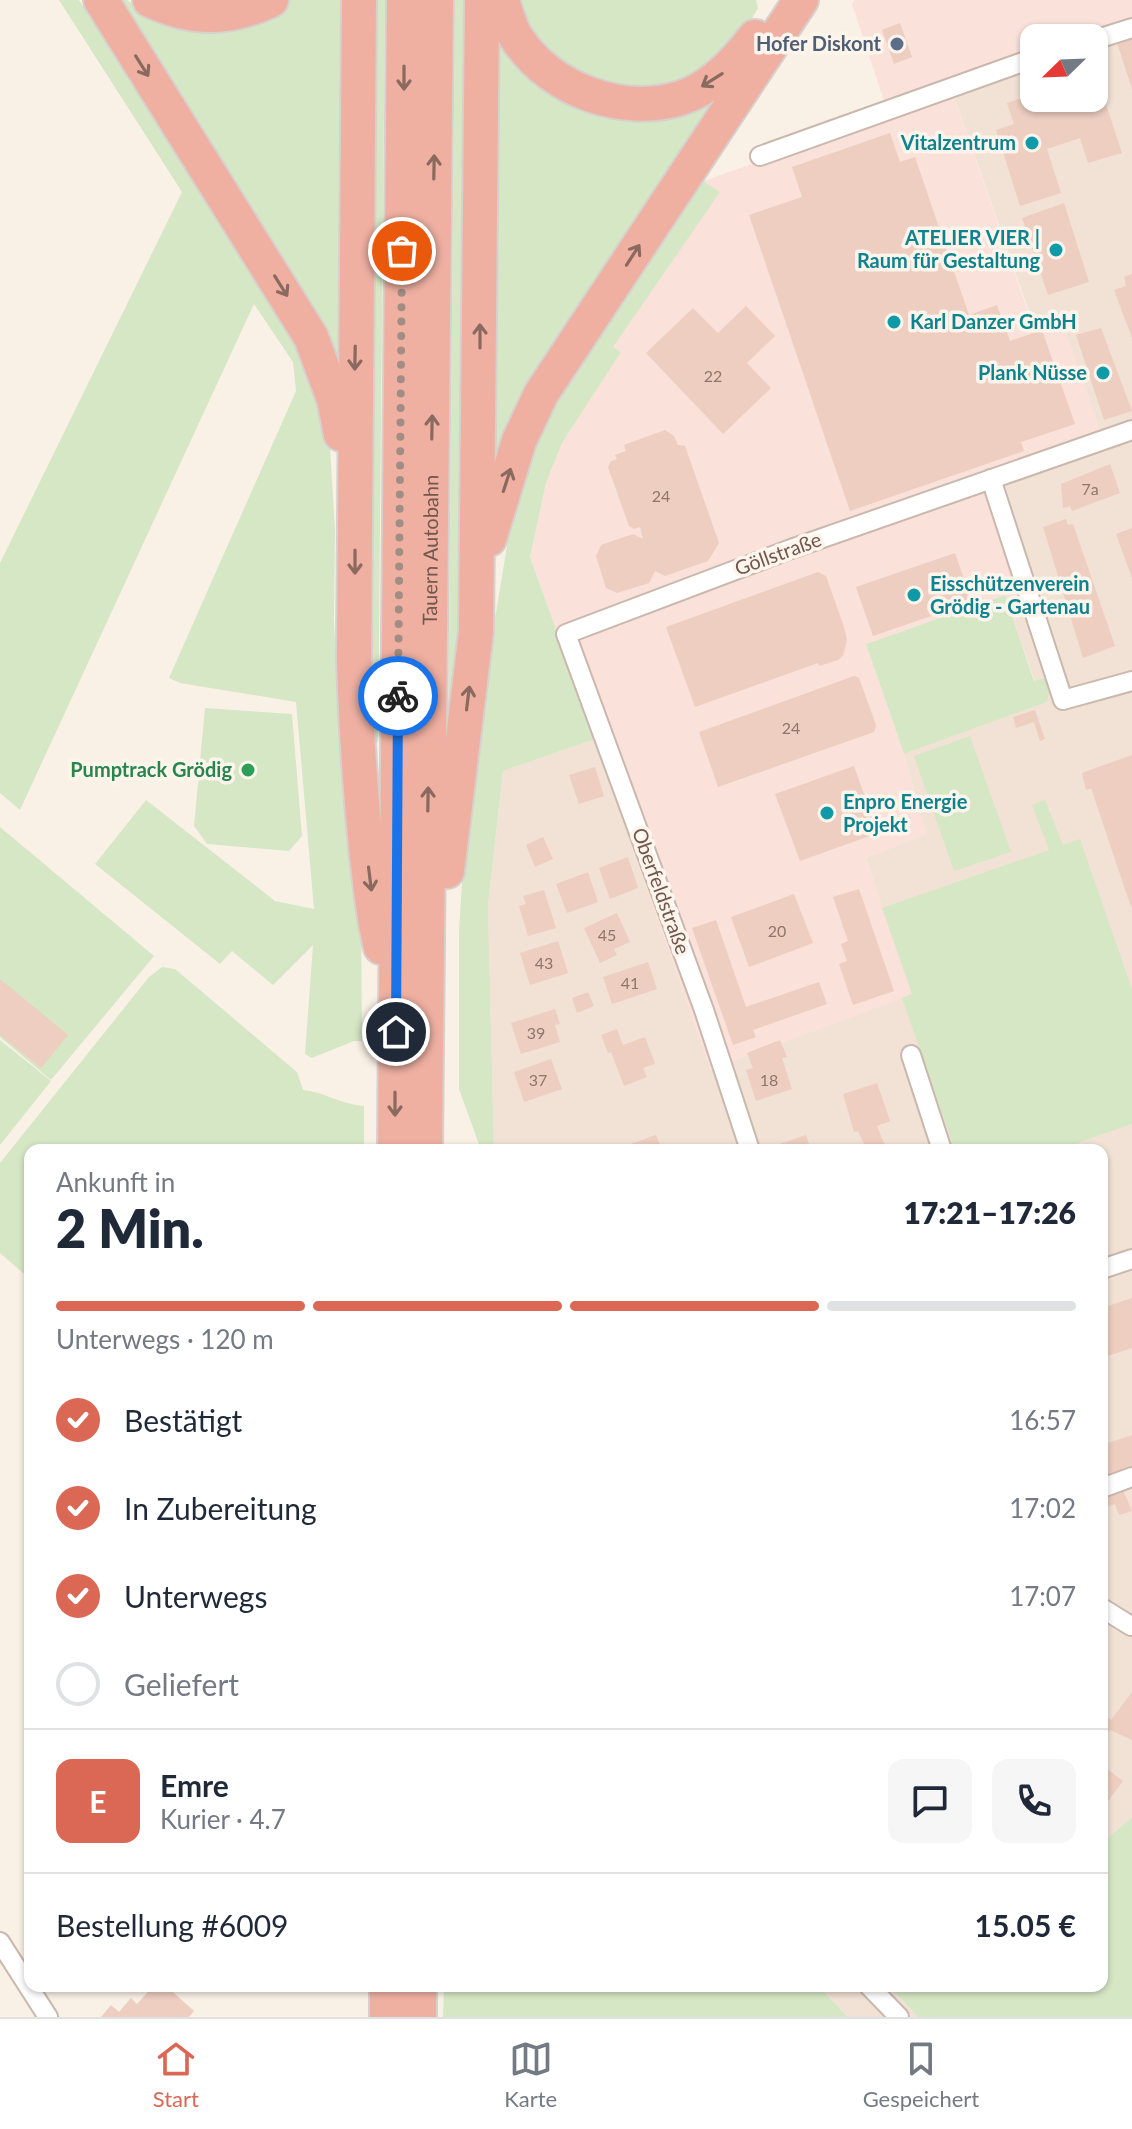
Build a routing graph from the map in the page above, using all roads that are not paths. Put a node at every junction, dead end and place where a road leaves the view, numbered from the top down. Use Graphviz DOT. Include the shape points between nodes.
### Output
graph roads {
  1 [pos="101,0"];
  2 [pos="150,0"];
  3 [pos="271,0"];
  4 [pos="359,0"];
  5 [pos="404,0"];
  6 [pos="436,0"];
  7 [pos="482,0"];
  8 [pos="502,0"];
  9 [pos="780,0"];
  10 [pos="801,0"];
  11 [pos="1132,28"];
  12 [pos="1108,36"];
  13 [pos="1020,63"];
  14 [pos="760,156"];
  15 [pos="1132,430"];
  16 [pos="991,479"];
  17 [pos="355,484"];
  18 [pos="477,582"];
  19 [pos="566,634"];
  20 [pos="1132,681"];
  21 [pos="396,1002"];
  22 [pos="911,1055"];
  23 [pos="426,1073"];
  24 [pos="395,1144"];
  25 [pos="425,1144"];
  26 [pos="748,1144"];
  27 [pos="940,1144"];
  28 [pos="1132,1259"];
  29 [pos="1108,1267"];
  30 [pos="1132,1477"];
  31 [pos="1108,1486"];
  32 [pos="1108,1612"];
  33 [pos="1131,1626"];
  34 [pos="0,1942"];
  35 [pos="24,1980"];
  36 [pos="32,1992"];
  37 [pos="387,1992"];
  38 [pos="419,1992"];
  39 [pos="875,1992"];
  40 [pos="48,2017"];
  41 [pos="387,2017"];
  42 [pos="419,2017"];
  43 [pos="899,2017"];
  1 -- 17 [label="highway, one-way" via="311,337 334,399 343,458"];
  2 -- 3 [label="highway" via="185,12 230,15"];
  4 -- 17 [label="highway, one-way"];
  5 -- 21 [label="highway, Tauern Autobahn, one-way"];
  23 -- 6 [label="highway, Tauern Autobahn, one-way"];
  18 -- 7 [label="highway, one-way"];
  9 -- 8 [label="highway, one-way" via="738,60 719,77 682,98 627,103 594,97 540,64 517,39"];
  18 -- 10 [label="highway, one-way" via="519,441 541,394"];
  11 -- 12 [label="street"];
  13 -- 14 [label="street"];
  15 -- 16 [label="street, Göllstraße"];
  16 -- 19 [label="street, Göllstraße"];
  16 -- 20 [label="street" via="1063,700"];
  17 -- 21 [label="highway, one-way" via="356,718 375,924"];
  23 -- 18 [label="highway, one-way" via="443,999 448,855 476,632"];
  19 -- 26 [label="street, Oberfeldstraße"];
  21 -- 24 [label="highway, Tauern Autobahn, one-way"];
  22 -- 27 [label="street"];
  23 -- 25 [label="highway, Tauern Autobahn"];
  28 -- 29 [label="street"];
  30 -- 31 [label="street"];
  32 -- 33 [label="street"];
  34 -- 35 [label="street"];
  36 -- 40 [label="street"];
  37 -- 41 [label="highway"];
  38 -- 42 [label="highway"];
  39 -- 43 [label="street"];
}
